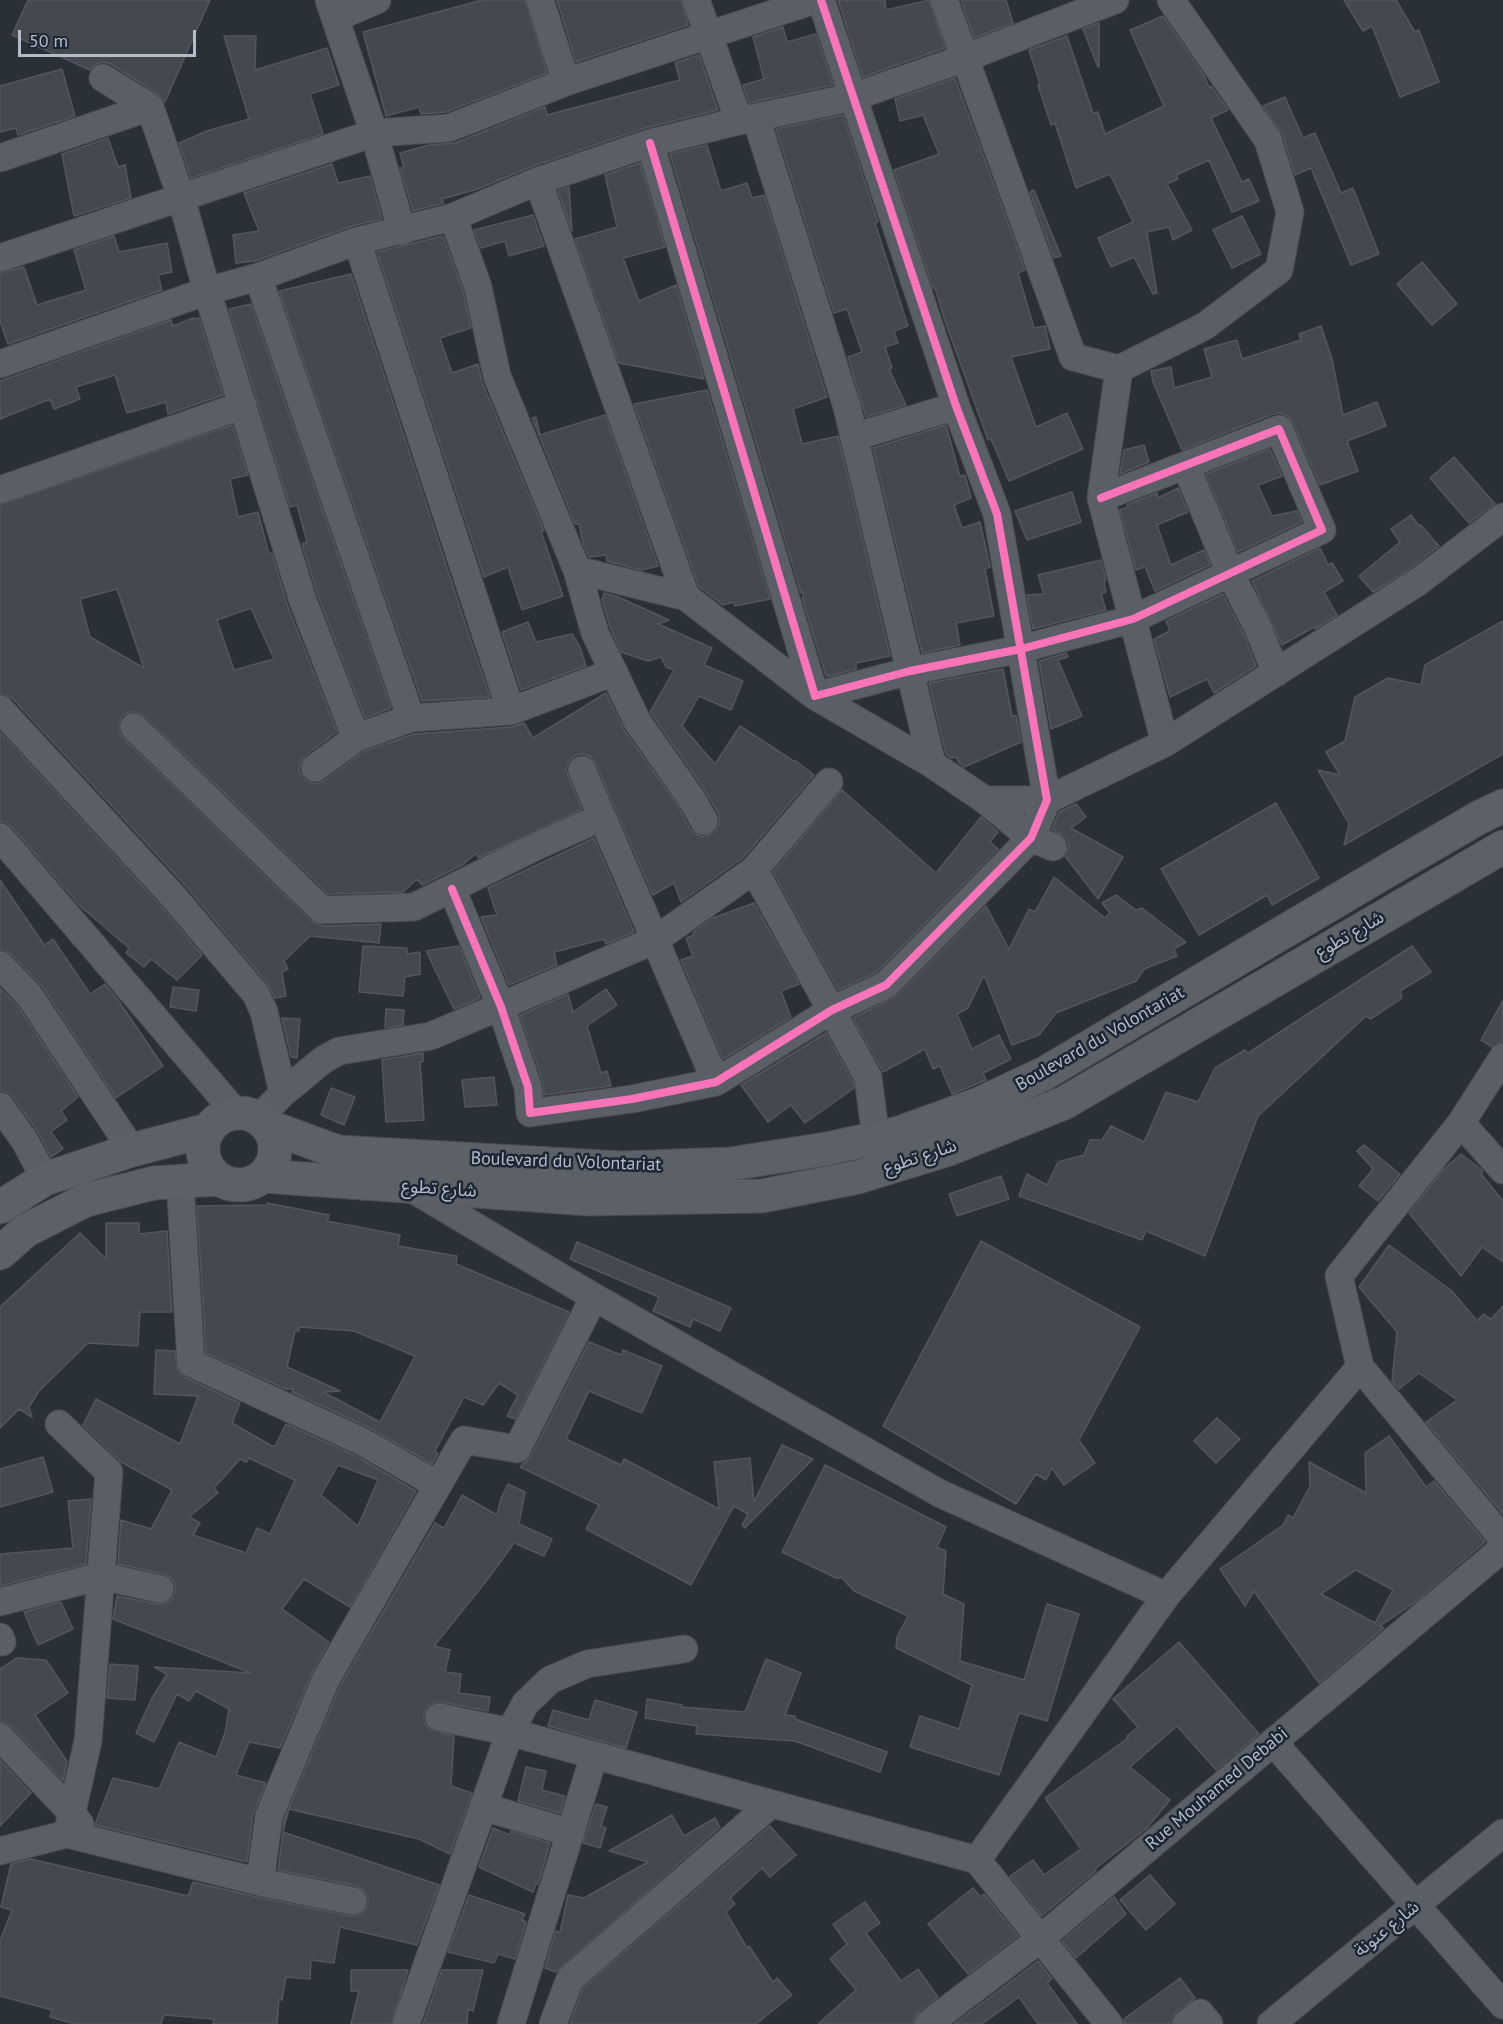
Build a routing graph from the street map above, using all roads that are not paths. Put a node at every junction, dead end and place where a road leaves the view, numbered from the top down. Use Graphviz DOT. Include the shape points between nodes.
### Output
graph roads {
  1 [pos="377,0"];
  2 [pos="540,0"];
  3 [pos="696,0"];
  4 [pos="815,0"];
  5 [pos="821,0"];
  6 [pos="944,0"];
  7 [pos="1115,0"];
  8 [pos="1171,0"];
  9 [pos="332,9"];
  10 [pos="709,35"];
  11 [pos="965,58"];
  12 [pos="103,78"];
  13 [pos="566,82"];
  14 [pos="853,97"];
  15 [pos="150,107"];
  16 [pos="747,119"];
  17 [pos="374,134"];
  18 [pos="650,143"];
  19 [pos="0,158"];
  20 [pos="538,181"];
  21 [pos="182,197"];
  22 [pos="453,217"];
  23 [pos="402,231"];
  24 [pos="357,241"];
  25 [pos="0,258"];
  26 [pos="258,277"];
  27 [pos="207,291"];
  28 [pos="0,364"];
  29 [pos="1119,369"];
  30 [pos="243,405"];
  31 [pos="956,406"];
  32 [pos="854,437"];
  33 [pos="1186,466"];
  34 [pos="0,490"];
  35 [pos="1101,498"];
  36 [pos="1503,517"];
  37 [pos="577,570"];
  38 [pos="1230,573"];
  39 [pos="686,597"];
  40 [pos="1133,619"];
  41 [pos="1021,650"];
  42 [pos="910,671"];
  43 [pos="614,672"];
  44 [pos="1276,673"];
  45 [pos="815,696"];
  46 [pos="0,709"];
  47 [pos="511,711"];
  48 [pos="411,718"];
  49 [pos="134,727"];
  50 [pos="356,738"];
  51 [pos="1165,743"];
  52 [pos="932,764"];
  53 [pos="315,768"];
  54 [pos="582,770"];
  55 [pos="829,782"];
  56 [pos="985,800"];
  57 [pos="1047,800"];
  58 [pos="1503,806"];
  59 [pos="602,817"];
  60 [pos="704,821"];
  61 [pos="0,837"];
  62 [pos="1042,842"];
  63 [pos="1503,847"];
  64 [pos="754,870"];
  65 [pos="452,889"];
  66 [pos="655,940"];
  67 [pos="0,965"];
  68 [pos="501,1007"];
  69 [pos="832,1010"];
  70 [pos="1503,1057"];
  71 [pos="716,1083"];
  72 [pos="283,1093"];
  73 [pos="0,1106"];
  74 [pos="254,1119"];
  75 [pos="1461,1123"];
  76 [pos="208,1130"];
  77 [pos="876,1138"];
  78 [pos="132,1150"];
  79 [pos="1503,1170"];
  80 [pos="263,1176"];
  81 [pos="45,1179"];
  82 [pos="218,1179"];
  83 [pos="180,1181"];
  84 [pos="409,1187"];
  85 [pos="0,1207"];
  86 [pos="0,1253"];
  87 [pos="594,1297"];
  88 [pos="1360,1366"];
  89 [pos="59,1424"];
  90 [pos="438,1485"];
  91 [pos="1503,1539"];
  92 [pos="1503,1548"];
  93 [pos="101,1576"];
  94 [pos="160,1589"];
  95 [pos="1166,1596"];
  96 [pos="0,1602"];
  97 [pos="684,1649"];
  98 [pos="439,1717"];
  99 [pos="510,1732"];
  100 [pos="0,1737"];
  101 [pos="1273,1742"];
  102 [pos="594,1756"];
  103 [pos="771,1804"];
  104 [pos="484,1807"];
  105 [pos="77,1829"];
  106 [pos="0,1831"];
  107 [pos="571,1833"];
  108 [pos="1503,1833"];
  109 [pos="27,1845"];
  110 [pos="0,1851"];
  111 [pos="978,1860"];
  112 [pos="260,1882"];
  113 [pos="353,1901"];
  114 [pos="1416,1906"];
  115 [pos="1040,1939"];
  116 [pos="1503,2005"];
  117 [pos="406,2024"];
  118 [pos="511,2024"];
  119 [pos="553,2024"];
  120 [pos="928,2024"];
  121 [pos="1109,2024"];
  122 [pos="1186,2024"];
  123 [pos="1209,2024"];
  124 [pos="1271,2024"];
  1 -- 9 [label="street"];
  2 -- 13 [label="street"];
  3 -- 10 [label="street"];
  4 -- 10 [label="street"];
  5 -- 14 [label="street"];
  6 -- 11 [label="street"];
  7 -- 11 [label="street"];
  8 -- 29 [label="street" via="1268,140 1290,212 1279,270 1205,326"];
  9 -- 17 [label="street"];
  10 -- 13 [label="street"];
  10 -- 16 [label="street"];
  11 -- 14 [label="street"];
  11 -- 29 [label="street" via="1073,357"];
  12 -- 15 [label="street"];
  13 -- 17 [label="street" via="449,128"];
  14 -- 16 [label="street"];
  14 -- 31 [label="street"];
  15 -- 19 [label="street"];
  15 -- 21 [label="street"];
  16 -- 18 [label="street"];
  16 -- 32 [label="street" via="848,407"];
  17 -- 21 [label="street"];
  17 -- 23 [label="street"];
  18 -- 20 [label="street"];
  18 -- 45 [label="street"];
  20 -- 22 [label="street"];
  20 -- 39 [label="street"];
  21 -- 25 [label="street"];
  21 -- 27 [label="street"];
  22 -- 23 [label="street"];
  22 -- 37 [label="street" via="478,287 497,376"];
  23 -- 24 [label="street"];
  24 -- 26 [label="street"];
  24 -- 47 [label="street"];
  26 -- 27 [label="street"];
  26 -- 48 [label="street"];
  27 -- 28 [label="street"];
  27 -- 30 [label="street"];
  29 -- 35 [label="street"];
  30 -- 34 [label="street"];
  30 -- 50 [label="street" via="303,601"];
  31 -- 32 [label="street"];
  31 -- 41 [label="street" via="997,514"];
  32 -- 42 [label="street"];
  33 -- 35 [label="street"];
  33 -- 38 [label="street"];
  33 -- 38 [label="street" via="1279,429 1322,530"];
  35 -- 40 [label="street"];
  36 -- 44 [label="street" via="1418,582"];
  37 -- 39 [label="street"];
  37 -- 43 [label="street" via="595,633"];
  38 -- 40 [label="street"];
  38 -- 44 [label="street"];
  39 -- 45 [label="street"];
  40 -- 41 [label="street"];
  40 -- 51 [label="street"];
  41 -- 42 [label="street"];
  41 -- 57 [label="street"];
  42 -- 45 [label="street"];
  42 -- 52 [label="street"];
  43 -- 47 [label="street"];
  43 -- 60 [label="street" via="637,721"];
  44 -- 51 [label="street"];
  45 -- 52 [label="street"];
  46 -- 72 [label="street" via="171,894 256,994"];
  47 -- 48 [label="street"];
  48 -- 50 [label="street"];
  49 -- 65 [label="street" via="322,910 414,907"];
  50 -- 53 [label="street"];
  51 -- 57 [label="street"];
  52 -- 56 [label="street"];
  54 -- 59 [label="street"];
  55 -- 64 [label="street"];
  56 -- 57 [label="street"];
  56 -- 62 [label="street"];
  57 -- 62 [label="street"];
  58 -- 77 [label="main road, Boulevard du Volontariat" via="1045,1073 980,1104"];
  59 -- 65 [label="street"];
  59 -- 66 [label="street"];
  61 -- 74 [label="street"];
  62 -- 69 [label="street" via="886,985"];
  63 -- 84 [label="main road, شارع تطوع" via="1064,1103 949,1149 858,1177 762,1196 589,1199"];
  64 -- 66 [label="street"];
  64 -- 69 [label="street"];
  65 -- 68 [label="street"];
  66 -- 68 [label="street"];
  66 -- 71 [label="street"];
  67 -- 78 [label="street" via="29,995"];
  68 -- 71 [label="street" via="528,1087 530,1113"];
  68 -- 72 [label="street" via="431,1036 339,1051"];
  69 -- 71 [label="street"];
  69 -- 77 [label="street" via="868,1077"];
  70 -- 75 [label="street"];
  72 -- 74 [label="street"];
  73 -- 81 [label="street"];
  74 -- 76 [label="main road" via="225,1116"];
  74 -- 77 [label="main road, Boulevard du Volontariat" via="338,1152 622,1168 730,1164"];
  74 -- 80 [label="main road" via="273,1136 275,1147 270,1167"];
  75 -- 79 [label="street"];
  75 -- 88 [label="street" via="1339,1276"];
  76 -- 78 [label="main road"];
  76 -- 82 [label="main road" via="202,1152 210,1172"];
  78 -- 81 [label="main road"];
  80 -- 82 [label="main road" via="241,1186"];
  80 -- 84 [label="main road, شارع تطوع"];
  81 -- 85 [label="main road"];
  82 -- 83 [label="main road"];
  83 -- 86 [label="main road" via="154,1182 86,1200 25,1231"];
  83 -- 90 [label="street" via="191,1364 362,1441"];
  84 -- 87 [label="street"];
  87 -- 90 [label="street" via="517,1449 464,1440"];
  87 -- 95 [label="street" via="939,1492"];
  88 -- 91 [label="street"];
  88 -- 95 [label="street"];
  89 -- 93 [label="street" via="109,1472"];
  90 -- 112 [label="street" via="326,1679 269,1816"];
  92 -- 101 [label="street, Rue Mouhamed Debabi"];
  93 -- 94 [label="street"];
  93 -- 96 [label="street"];
  93 -- 105 [label="street"];
  95 -- 111 [label="street"];
  97 -- 99 [label="street" via="587,1664 550,1680 525,1704"];
  98 -- 99 [label="street"];
  99 -- 102 [label="street"];
  99 -- 104 [label="street"];
  100 -- 105 [label="street"];
  101 -- 114 [label="street"];
  101 -- 115 [label="street, Rue Mouhamed Debabi"];
  102 -- 103 [label="street"];
  102 -- 107 [label="street"];
  103 -- 111 [label="street"];
  103 -- 119 [label="street" via="570,1979"];
  104 -- 107 [label="street"];
  104 -- 117 [label="street"];
  105 -- 109 [label="street"];
  105 -- 112 [label="street"];
  106 -- 109 [label="street"];
  107 -- 118 [label="street"];
  108 -- 114 [label="street, شارع عنونة"];
  109 -- 110 [label="street"];
  111 -- 115 [label="street"];
  112 -- 113 [label="street"];
  114 -- 116 [label="street"];
  114 -- 124 [label="street, شارع عنونة"];
  115 -- 120 [label="street, Rue Mouhamed Debabi"];
  115 -- 121 [label="street"];
  122 -- 123 [label="street" via="1200,2013"];
}
